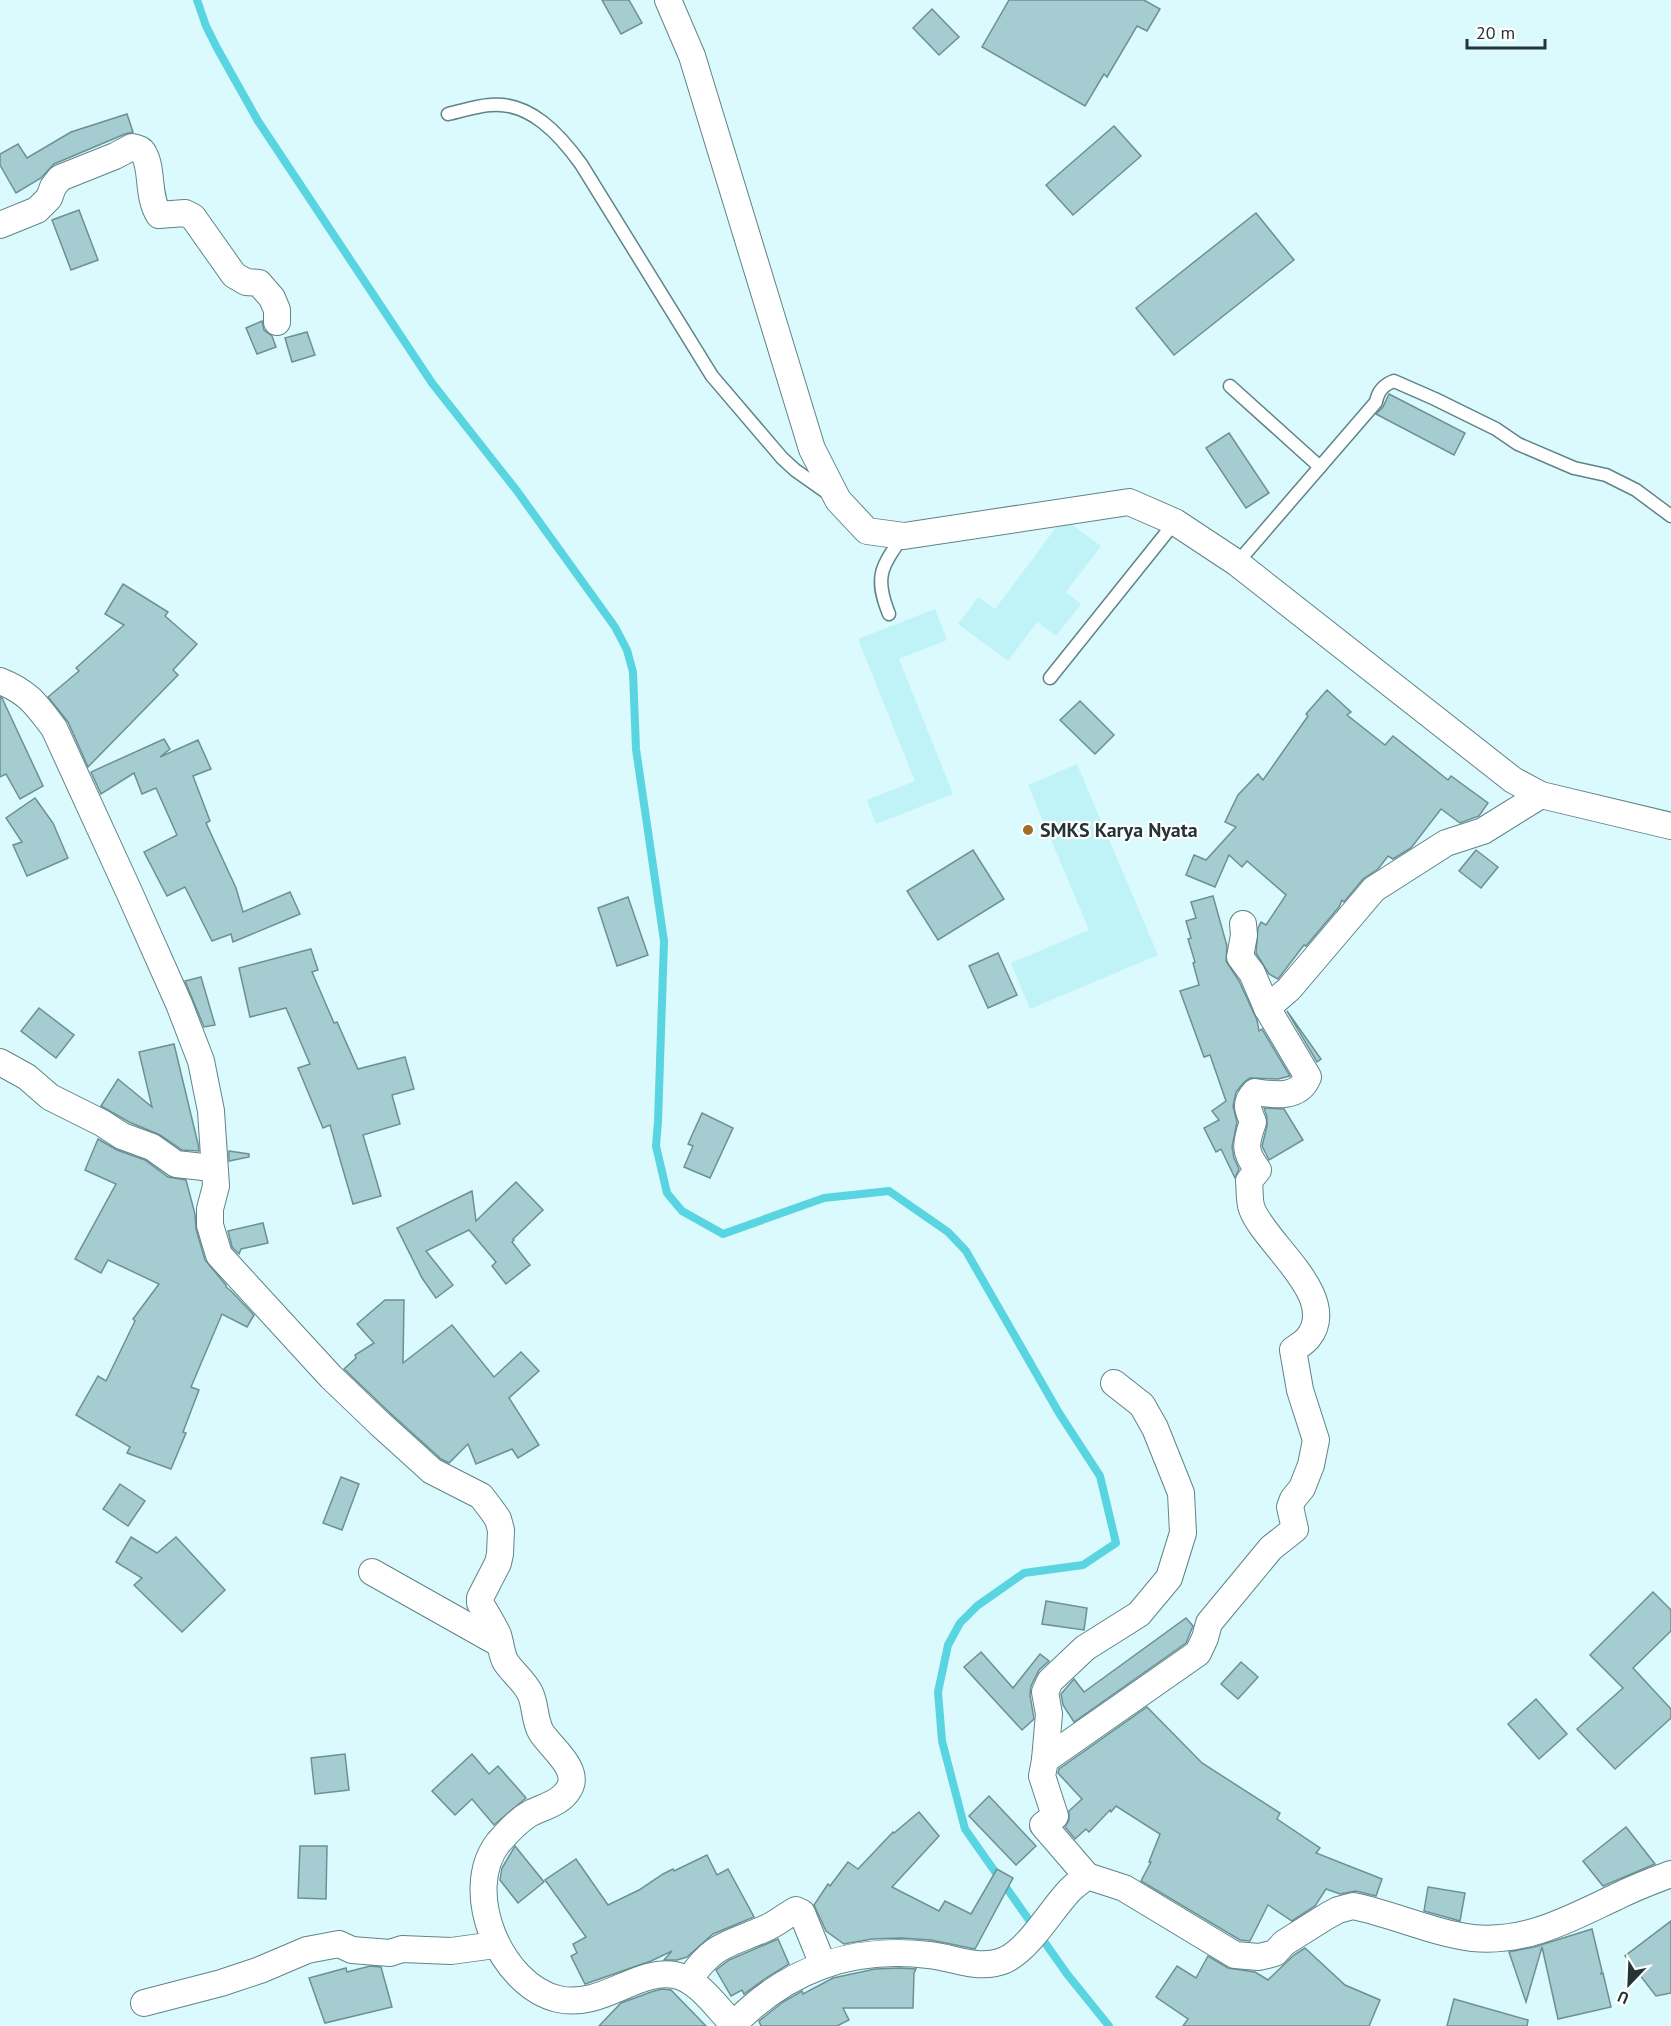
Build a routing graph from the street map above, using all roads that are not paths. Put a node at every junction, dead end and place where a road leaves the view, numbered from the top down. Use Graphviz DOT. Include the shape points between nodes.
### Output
graph roads {
  1 [pos="668,0"];
  2 [pos="448,114"];
  3 [pos="0,225"];
  4 [pos="277,322"];
  5 [pos="1230,386"];
  6 [pos="1320,467"];
  7 [pos="838,500"];
  8 [pos="1671,516"];
  9 [pos="1175,522"];
  10 [pos="904,536"];
  11 [pos="1237,563"];
  12 [pos="889,614"];
  13 [pos="1050,678"];
  14 [pos="0,681"];
  15 [pos="1541,795"];
  16 [pos="1669,824"];
  17 [pos="1243,924"];
  18 [pos="1267,1008"];
  19 [pos="0,1062"];
  20 [pos="213,1164"];
  21 [pos="1114,1383"];
  22 [pos="372,1572"];
  23 [pos="500,1644"];
  24 [pos="1045,1760"];
  25 [pos="1671,1874"];
  26 [pos="1079,1883"];
  27 [pos="495,1945"];
  28 [pos="823,1965"];
  29 [pos="689,1980"];
  30 [pos="144,2003"];
  31 [pos="733,2025"];
  1 -- 7 [label="street" via="692,56 812,449"];
  2 -- 7 [label="lane" via="490,105 513,105 563,139 712,376 782,458"];
  3 -- 4 [label="street" via="36,210 60,178 132,147 140,149 159,215 185,213 193,217 234,275 259,284 273,298"];
  5 -- 6 [label="lane"];
  6 -- 8 [label="lane" via="1376,402 1383,387 1394,381 1496,429 1518,444 1574,468 1606,475 1636,490"];
  6 -- 11 [label="lane"];
  7 -- 10 [label="street" via="867,531"];
  9 -- 10 [label="street" via="1129,502"];
  9 -- 11 [label="street"];
  9 -- 13 [label="lane"];
  10 -- 12 [label="lane" via="888,557 882,574 882,596"];
  11 -- 15 [label="street" via="1513,780"];
  14 -- 20 [label="street" via="19,689 54,728 174,994 206,1078"];
  15 -- 16 [label="street"];
  15 -- 18 [label="street" via="1483,831 1446,843 1374,889 1289,989"];
  17 -- 18 [label="street" via="1240,957 1252,973"];
  18 -- 24 [label="street" via="1308,1077 1306,1083 1284,1095 1255,1092 1248,1101 1247,1110 1253,1122 1246,1143 1248,1157 1258,1170 1249,1181 1251,1209 1268,1236 1300,1272 1315,1304 1315,1324 1308,1339 1293,1350 1300,1390 1316,1440 1311,1465 1290,1507 1295,1529 1271,1548 1209,1623 1198,1653"];
  19 -- 20 [label="street" via="27,1077 50,1097 176,1164"];
  20 -- 23 [label="street" via="216,1186 210,1226 219,1255 331,1377 432,1471 481,1496 498,1519 500,1554 480,1600"];
  21 -- 24 [label="street" via="1142,1405 1155,1428 1181,1493 1183,1533 1168,1578 1139,1614 1085,1648 1050,1681 1045,1692 1049,1714"];
  22 -- 23 [label="street"];
  23 -- 27 [label="street" via="507,1664 531,1694 540,1729 570,1769 572,1778 567,1792 516,1823 490,1857 484,1883"];
  24 -- 26 [label="street" via="1042,1776 1055,1816 1043,1825"];
  25 -- 26 [label="street" via="1551,1927 1500,1938 1463,1936 1353,1906 1327,1916 1275,1953 1259,1958 1235,1955 1124,1888"];
  26 -- 28 [label="street" via="1017,1953 1003,1961 973,1965 931,1956 884,1954 841,1958"];
  27 -- 29 [label="street" via="530,1985 558,1999 605,1995 662,1974"];
  27 -- 30 [label="street" via="450,1951 402,1949 390,1953 352,1950 339,1944 307,1950 221,1983"];
  28 -- 29 [label="street" via="802,1913 796,1910 714,1950"];
  28 -- 31 [label="street" via="765,1996"];
  29 -- 31 [label="street"];
}
